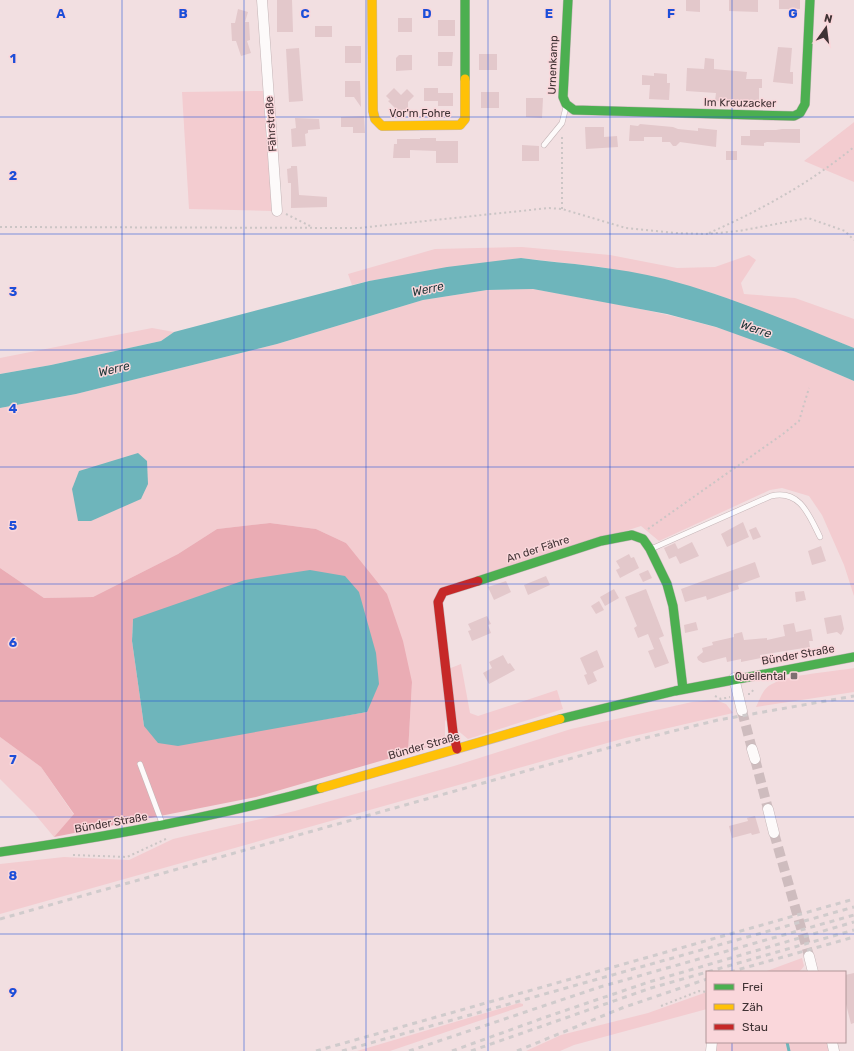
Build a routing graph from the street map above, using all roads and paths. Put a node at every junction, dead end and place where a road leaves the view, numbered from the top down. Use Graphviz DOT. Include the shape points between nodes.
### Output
graph roads {
  1 [pos="262,0"];
  2 [pos="372,0"];
  3 [pos="464,0"];
  4 [pos="568,0"];
  5 [pos="810,0"];
  6 [pos="567,105"];
  7 [pos="562,123"];
  8 [pos="544,145"];
  9 [pos="854,147"];
  10 [pos="562,209"];
  11 [pos="277,211"];
  12 [pos="0,227"];
  13 [pos="311,227"];
  14 [pos="706,234"];
  15 [pos="854,240"];
  16 [pos="809,388"];
  17 [pos="638,537"];
  18 [pos="820,537"];
  19 [pos="650,549"];
  20 [pos="854,657"];
  21 [pos="734,678"];
  22 [pos="683,689"];
  23 [pos="742,711"];
  24 [pos="457,749"];
  25 [pos="140,764"];
  26 [pos="768,809"];
  27 [pos="163,826"];
  28 [pos="774,833"];
  29 [pos="0,852"];
  30 [pos="809,956"];
  31 [pos="811,971"];
  32 [pos="706,992"];
  33 [pos="661,1006"];
  1 -- 11 [label="street, Fährstraße"];
  2 -- 3 [label="street, Vor'm Fohre" via="373,111 375,120 382,126 390,126 460,125 465,119"];
  4 -- 6 [label="street, Urnenkamp" via="563,97"];
  5 -- 6 [label="street, Im Kreuzacker" via="805,104 800,113 794,116 576,111"];
  6 -- 7 [label="lane"];
  7 -- 8 [label="lane"];
  7 -- 10 [label="path"];
  9 -- 14 [label="path" via="790,193"];
  10 -- 13 [label="path" via="549,208 359,228"];
  10 -- 14 [label="path" via="626,228"];
  11 -- 13 [label="path" via="303,221"];
  12 -- 13 [label="path"];
  14 -- 15 [label="path" via="739,231 808,218 845,231"];
  16 -- 17 [label="path" via="799,421"];
  17 -- 19 [label="street"];
  17 -- 24 [label="street, An der Fähre" via="632,535 602,541 443,592 438,603 438,612 442,621"];
  18 -- 19 [label="lane" via="809,514 794,498 782,493"];
  19 -- 22 [label="street" via="667,584 673,606"];
  20 -- 21 [label="street, Bünder Straße"];
  21 -- 22 [label="street, Bünder Straße"];
  21 -- 23 [label="street"];
  22 -- 24 [label="street, Bünder Straße" via="571,716"];
  24 -- 27 [label="street, Bünder Straße" via="262,804"];
  25 -- 27 [label="lane"];
  26 -- 28 [label="street"];
  27 -- 29 [label="street, Bünder Straße"];
  30 -- 31 [label="street"];
  32 -- 33 [label="path" via="699,991"];
}
